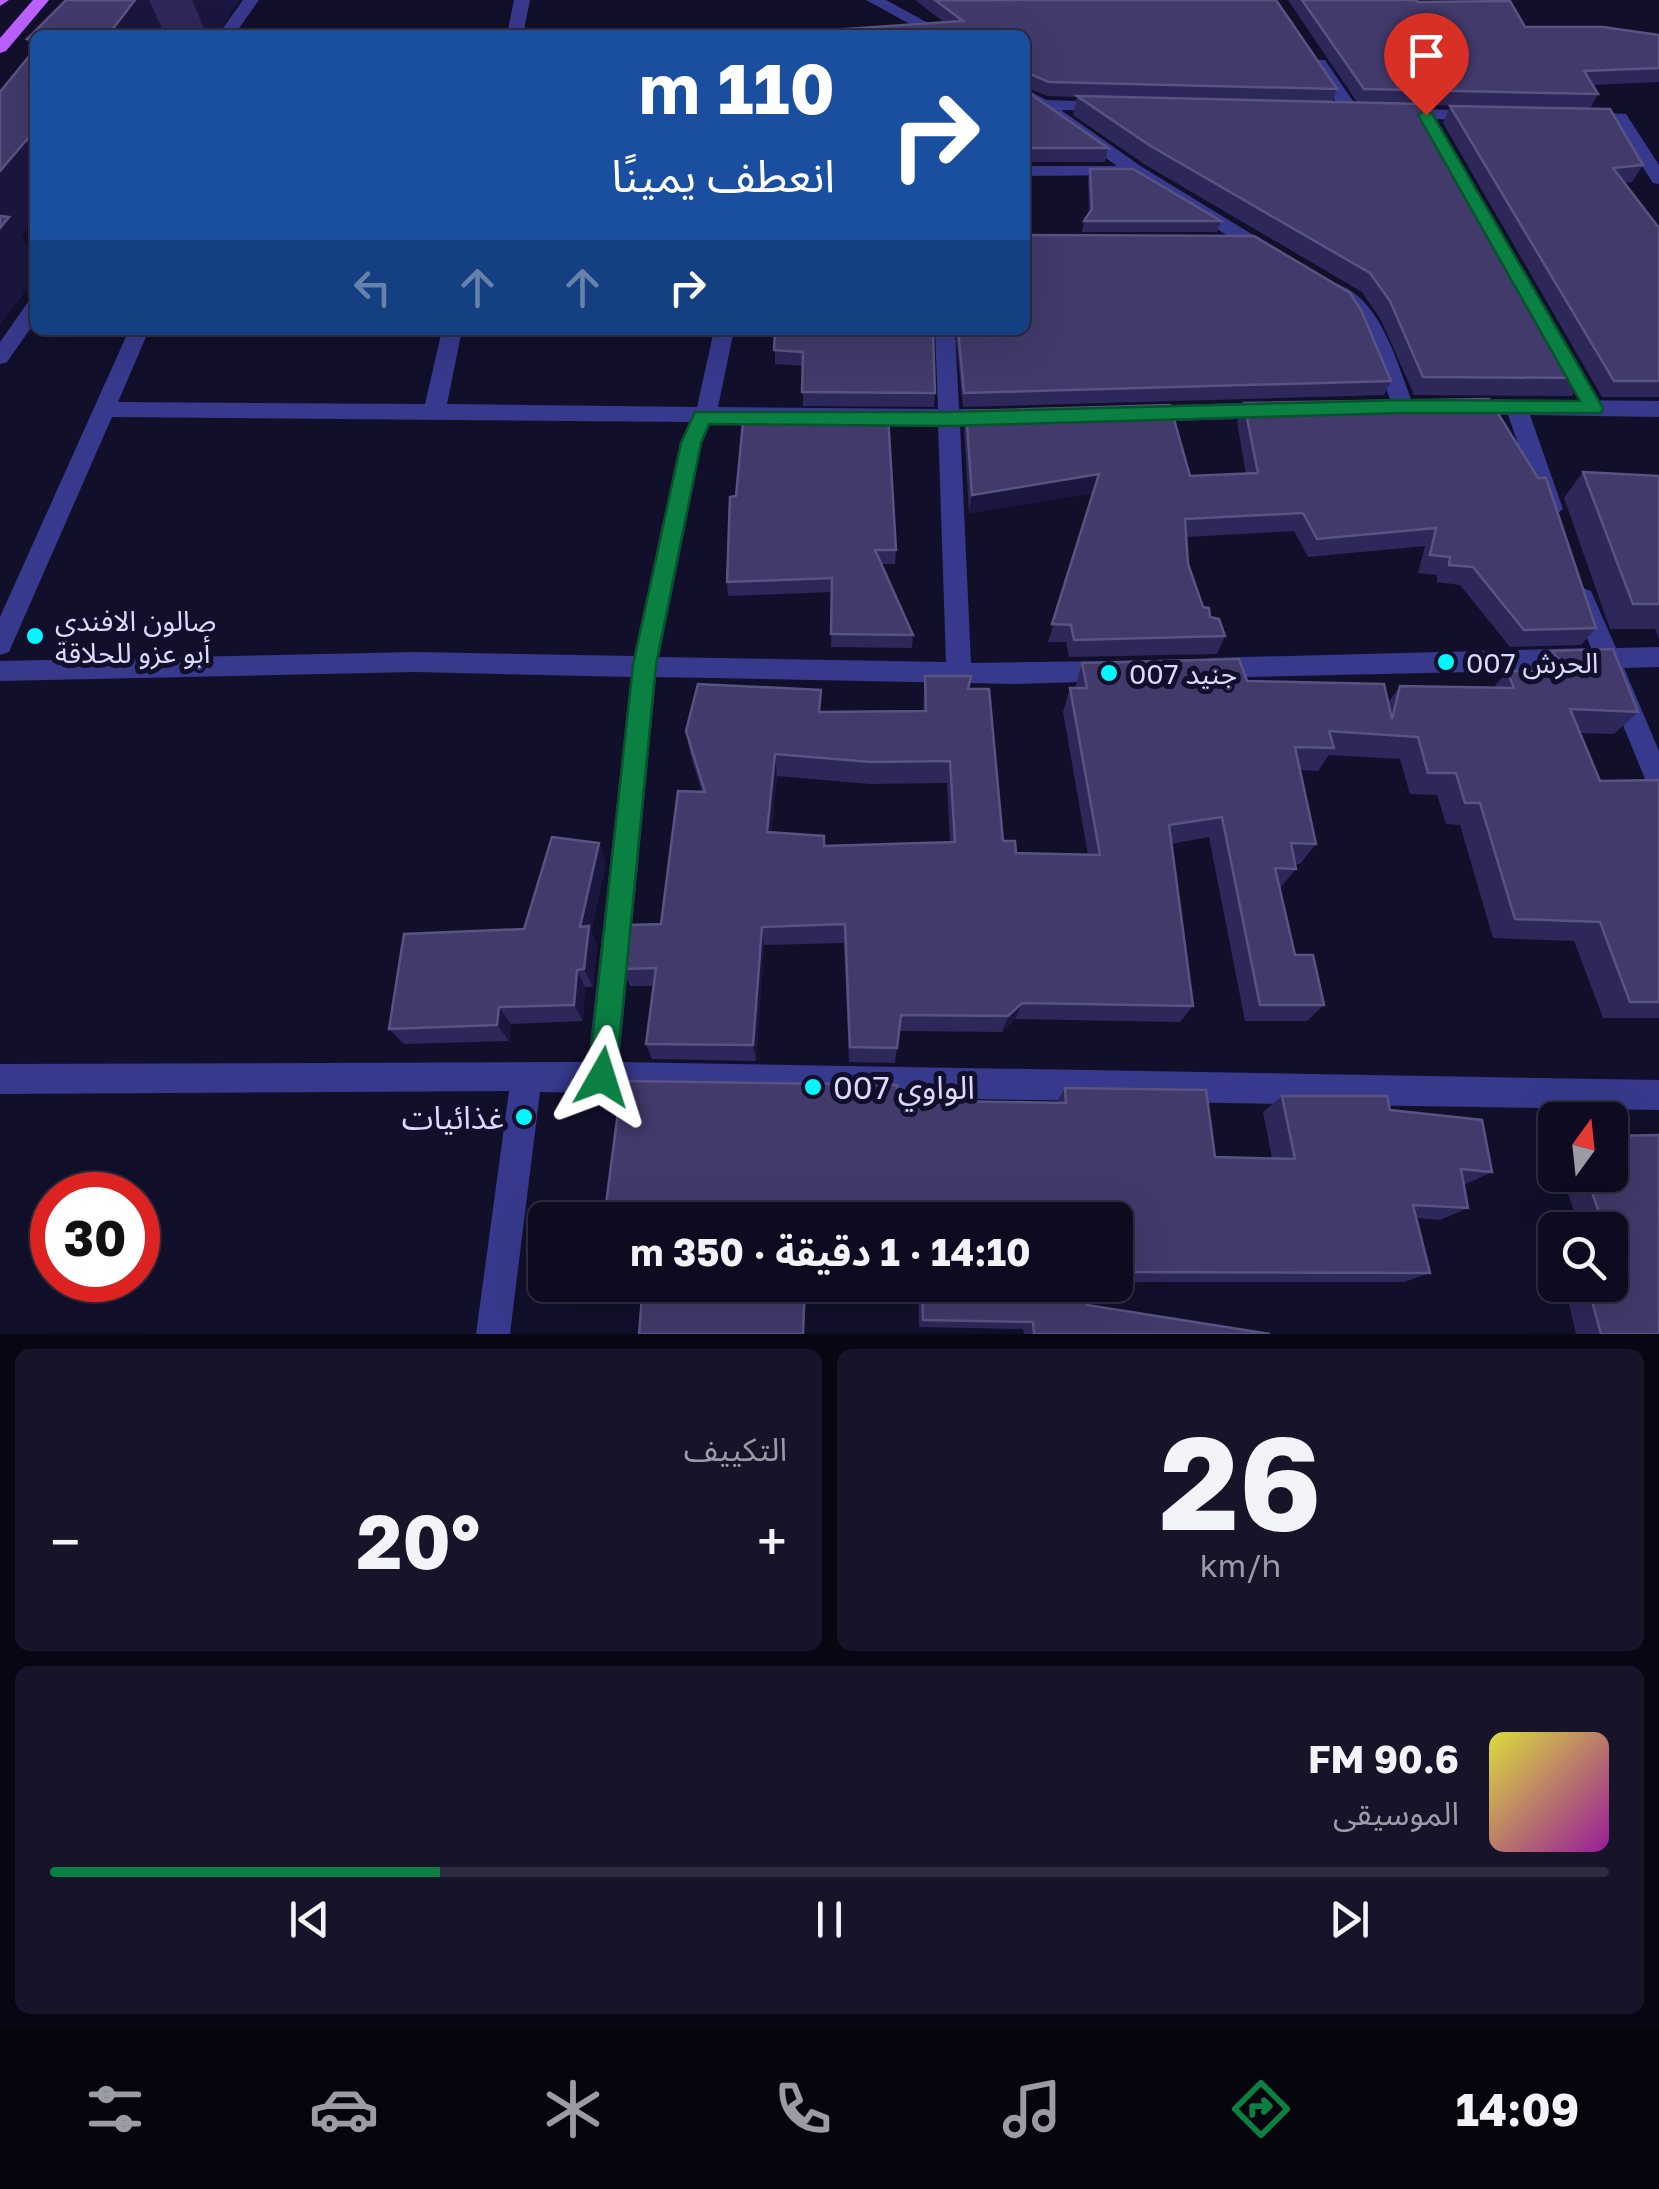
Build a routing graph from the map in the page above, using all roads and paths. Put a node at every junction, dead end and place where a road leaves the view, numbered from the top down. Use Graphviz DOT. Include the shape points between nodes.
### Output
graph roads {
  1 [pos="41,0"];
  2 [pos="251,0"];
  3 [pos="522,0"];
  4 [pos="874,0"];
  5 [pos="230,30"];
  6 [pos="516,30"];
  7 [pos="932,30"];
  8 [pos="1307,47"];
  9 [pos="0,48"];
  10 [pos="1030,96"];
  11 [pos="1043,105"];
  12 [pos="1120,106"];
  13 [pos="1504,116"];
  14 [pos="1562,117"];
  15 [pos="1030,171"];
  16 [pos="1136,171"];
  17 [pos="1659,180"];
  18 [pos="1210,242"];
  19 [pos="1248,242"];
  20 [pos="1280,259"];
  21 [pos="1312,277"];
  22 [pos="30,314"];
  23 [pos="137,335"];
  24 [pos="451,335"];
  25 [pos="723,335"];
  26 [pos="945,335"];
  27 [pos="0,357"];
  28 [pos="1516,408"];
  29 [pos="1304,409"];
  30 [pos="1659,409"];
  31 [pos="104,410"];
  32 [pos="434,413"];
  33 [pos="1126,414"];
  34 [pos="702,416"];
  35 [pos="1026,416"];
  36 [pos="947,419"];
  37 [pos="1560,532"];
  38 [pos="1573,568"];
  39 [pos="0,645"];
  40 [pos="1604,657"];
  41 [pos="1659,657"];
  42 [pos="644,665"];
  43 [pos="1192,669"];
  44 [pos="1133,671"];
  45 [pos="0,672"];
  46 [pos="959,673"];
  47 [pos="1659,783"];
  48 [pos="527,1076"];
  49 [pos="602,1077"];
  50 [pos="0,1079"];
  51 [pos="1659,1095"];
  52 [pos="494,1334"];
  1 -- 9 [label="main road"];
  2 -- 5 [label="street"];
  3 -- 6 [label="street"];
  4 -- 7 [label="street"];
  8 -- 13 [label="street" via="1359,111 1430,124"];
  10 -- 11 [label="street"];
  11 -- 12 [label="street"];
  11 -- 16 [label="street"];
  14 -- 17 [label="street" via="1620,118"];
  15 -- 16 [label="street"];
  16 -- 19 [label="street"];
  18 -- 19 [label="street"];
  19 -- 20 [label="street"];
  21 -- 28 [label="street" via="1364,313 1413,407"];
  22 -- 27 [label="street"];
  23 -- 31 [label="street"];
  24 -- 32 [label="street"];
  25 -- 34 [label="street" via="713,396"];
  26 -- 36 [label="street"];
  28 -- 30 [label="street" via="1589,400"];
  28 -- 37 [label="street"];
  29 -- 33 [label="street"];
  31 -- 32 [label="street"];
  31 -- 39 [label="street"];
  32 -- 34 [label="street"];
  34 -- 36 [label="street"];
  34 -- 42 [label="street"];
  35 -- 36 [label="street"];
  36 -- 46 [label="street"];
  38 -- 40 [label="street"];
  40 -- 41 [label="street"];
  40 -- 43 [label="street"];
  40 -- 47 [label="street"];
  42 -- 45 [label="street" via="414,662"];
  42 -- 46 [label="street"];
  42 -- 49 [label="street"];
  44 -- 46 [label="street"];
  48 -- 49 [label="street"];
  48 -- 50 [label="street"];
  48 -- 52 [label="street"];
  49 -- 51 [label="street"];
}
